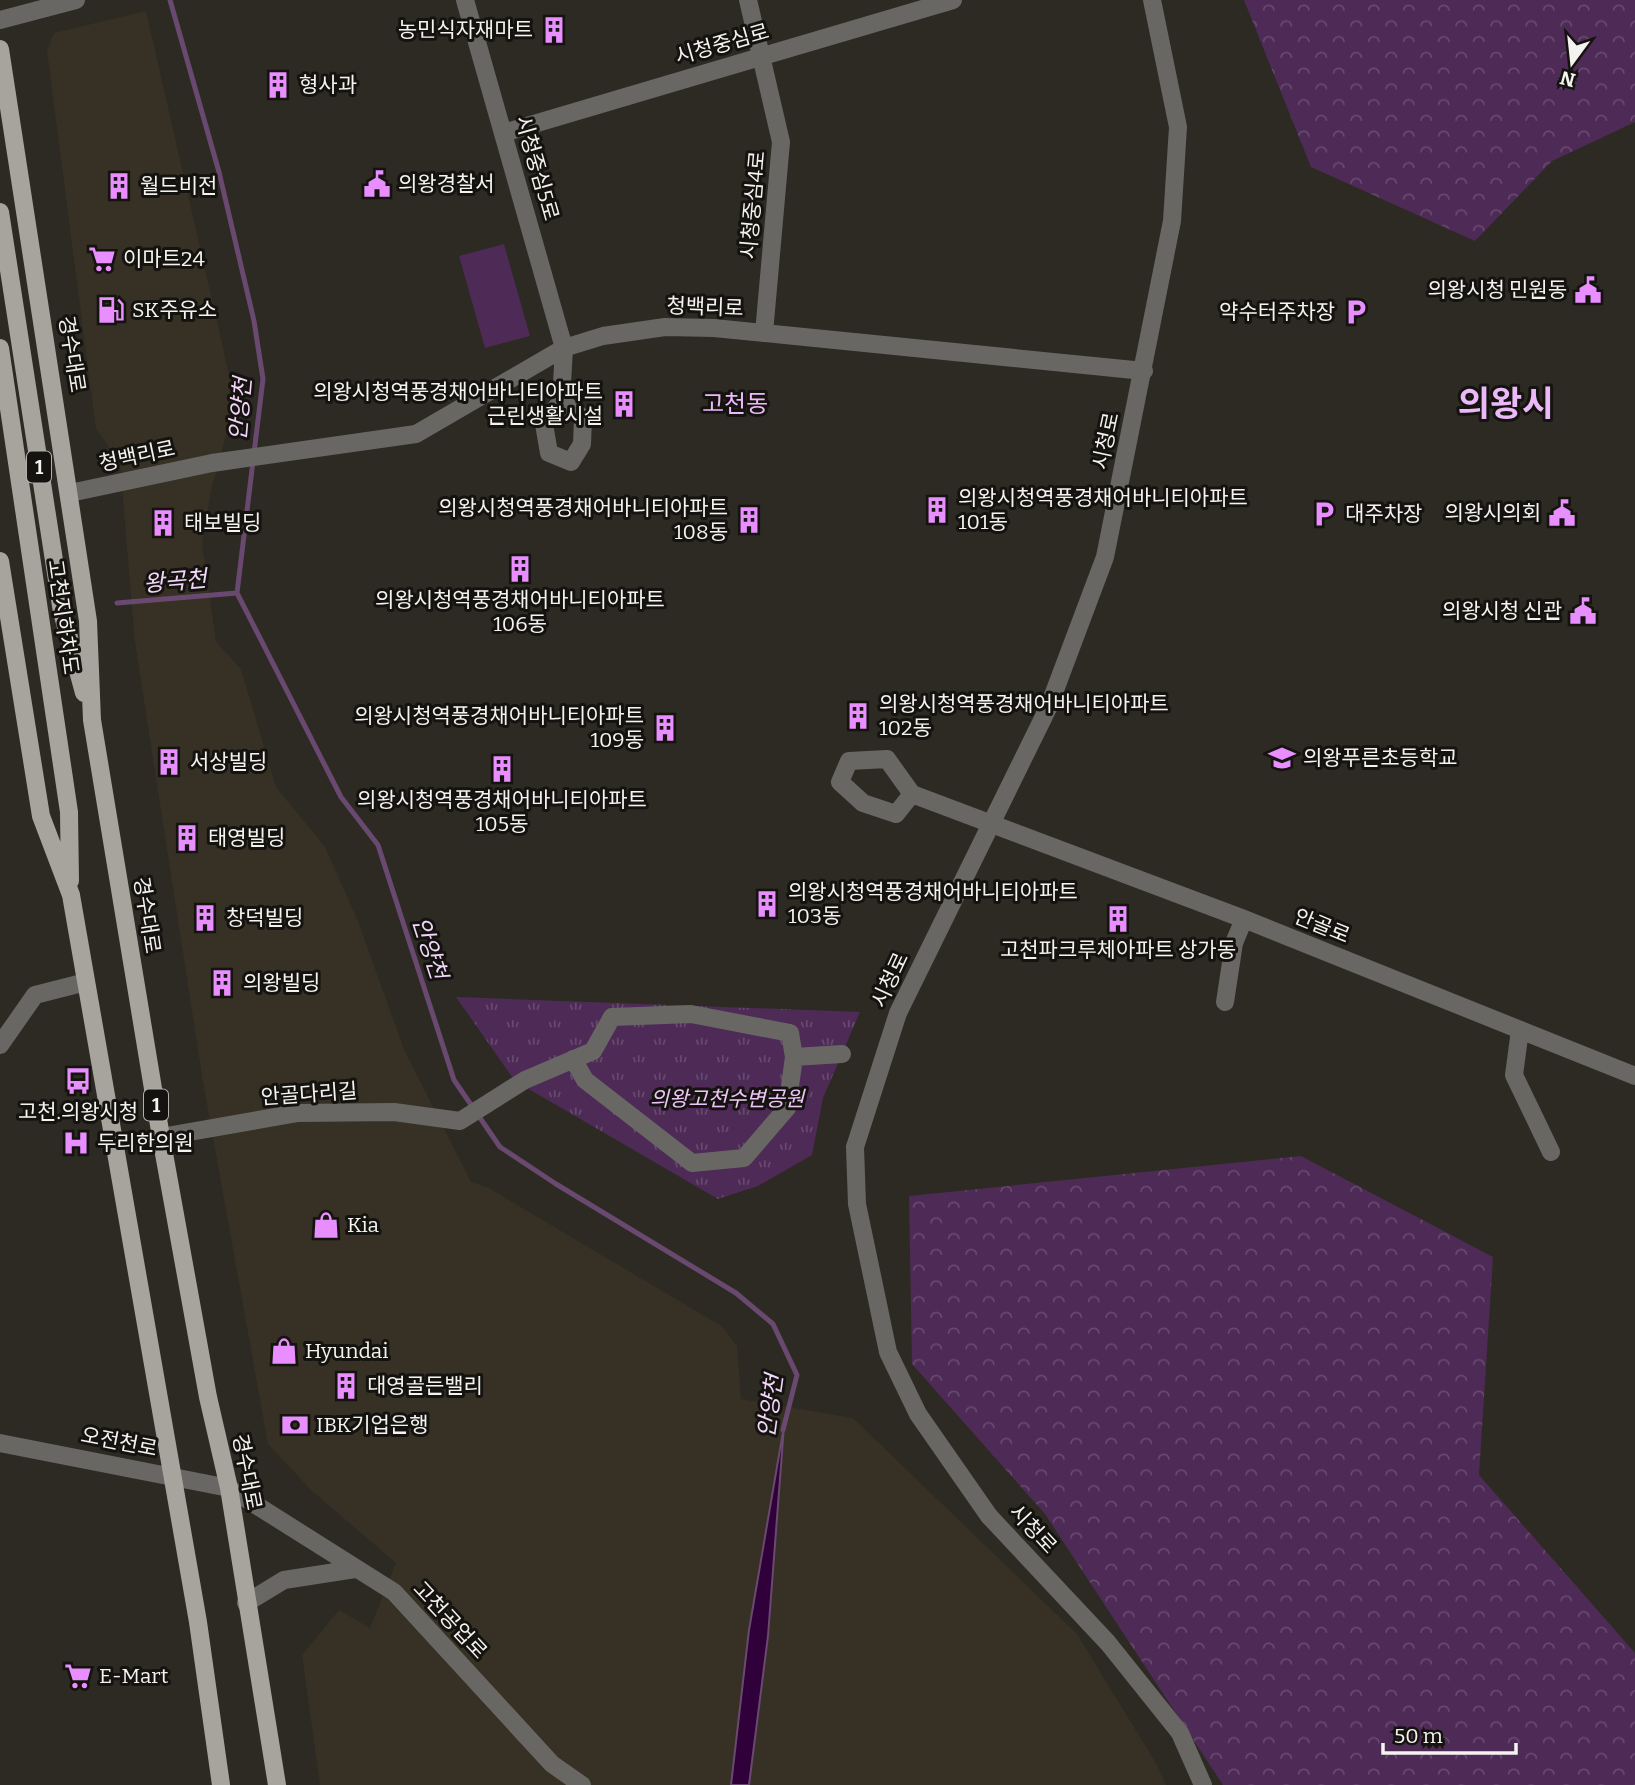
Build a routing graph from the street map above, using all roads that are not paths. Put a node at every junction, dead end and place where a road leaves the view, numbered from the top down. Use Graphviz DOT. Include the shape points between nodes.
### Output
graph roads {
  1 [pos="76,0"];
  2 [pos="465,0"];
  3 [pos="748,0"];
  4 [pos="953,0"];
  5 [pos="1152,0"];
  6 [pos="0,20"];
  7 [pos="0,49"];
  8 [pos="761,57"];
  9 [pos="503,133"];
  10 [pos="0,141"];
  11 [pos="20,168"];
  12 [pos="0,212"];
  13 [pos="764,332"];
  14 [pos="0,348"];
  15 [pos="564,348"];
  16 [pos="1144,371"];
  17 [pos="561,401"];
  18 [pos="70,493"];
  19 [pos="0,561"];
  20 [pos="5,624"];
  21 [pos="92,720"];
  22 [pos="912,794"];
  23 [pos="990,823"];
  24 [pos="71,895"];
  25 [pos="1244,919"];
  26 [pos="86,982"];
  27 [pos="1225,1002"];
  28 [pos="1520,1030"];
  29 [pos="0,1045"];
  30 [pos="842,1054"];
  31 [pos="794,1057"];
  32 [pos="573,1059"];
  33 [pos="1635,1076"];
  34 [pos="161,1137"];
  35 [pos="1551,1152"];
  36 [pos="0,1443"];
  37 [pos="173,1475"];
  38 [pos="229,1488"];
  39 [pos="355,1569"];
  40 [pos="246,1603"];
  41 [pos="221,1785"];
  42 [pos="276,1785"];
  43 [pos="582,1785"];
  44 [pos="1203,1785"];
  1 -- 6 [label="street"];
  2 -- 9 [label="street, 시청중심5로"];
  3 -- 8 [label="street, 시청중심4로"];
  4 -- 8 [label="street, 시청중심로"];
  5 -- 16 [label="street, 시청로" via="1178,127 1172,220"];
  7 -- 11 [label="main road, 경수대로 / 1"];
  8 -- 9 [label="street, 시청중심로"];
  8 -- 13 [label="street, 시청중심4로" via="781,142"];
  9 -- 15 [label="street, 시청중심5로"];
  10 -- 11 [label="main road"];
  11 -- 18 [label="main road, 경수대로 / 1"];
  12 -- 21 [label="main road, 고천지하차도 / 1" via="62,612"];
  13 -- 15 [label="street, 청백리로" via="665,327 603,335"];
  13 -- 16 [label="street, 청백리로"];
  14 -- 24 [label="main road, 고천지하차도 / 1" via="69,812"];
  15 -- 17 [label="street, 시청중심5로"];
  15 -- 18 [label="street, 청백리로" via="416,433 212,463"];
  16 -- 23 [label="street, 시청로" via="1101,569 1049,706"];
  18 -- 21 [label="main road, 경수대로 / 1" via="88,621"];
  19 -- 20 [label="main road, 1"];
  20 -- 24 [label="main road, 1" via="41,816"];
  21 -- 34 [label="main road, 경수대로 / 1"];
  22 -- 23 [label="street, 안골로"];
  23 -- 25 [label="street, 안골로"];
  23 -- 44 [label="street, 시청로" via="898,1013 855,1147 857,1205 888,1352 918,1414 989,1516 1108,1643 1180,1733"];
  24 -- 26 [label="main road, 1"];
  25 -- 27 [label="street" via="1234,943"];
  25 -- 28 [label="street, 안골로"];
  26 -- 29 [label="street" via="35,995"];
  26 -- 37 [label="main road, 1"];
  28 -- 33 [label="street, 안골로"];
  28 -- 35 [label="street" via="1514,1076"];
  30 -- 31 [label="street"];
  31 -- 32 [label="street" via="790,1033 691,1014 612,1017 593,1051"];
  31 -- 32 [label="street" via="788,1108 744,1158 692,1163 585,1080"];
  32 -- 34 [label="street, 안골다리길" via="525,1080 460,1121 394,1112 298,1113"];
  34 -- 38 [label="main road, 경수대로 / 1"];
  36 -- 37 [label="street, 오전천로"];
  37 -- 38 [label="street, 오전천로"];
  37 -- 41 [label="main road, 1"];
  38 -- 39 [label="street, 고천공업로"];
  38 -- 40 [label="main road, 경수대로 / 1"];
  39 -- 40 [label="street" via="284,1580"];
  39 -- 43 [label="street, 고천공업로" via="394,1592 552,1764"];
  40 -- 42 [label="main road, 경수대로 / 1"];
}
